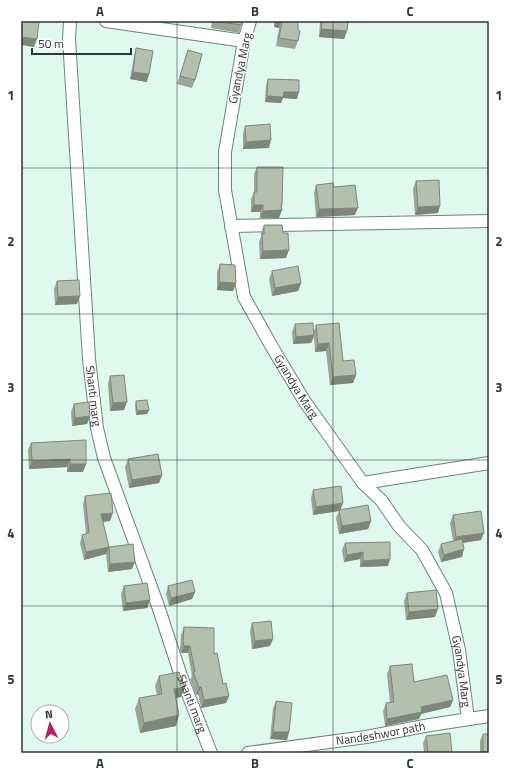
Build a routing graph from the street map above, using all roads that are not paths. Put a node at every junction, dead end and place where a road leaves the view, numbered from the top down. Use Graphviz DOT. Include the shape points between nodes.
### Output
graph roads {
  1 [pos="70,21"];
  2 [pos="106,21"];
  3 [pos="250,21"];
  4 [pos="244,41"];
  5 [pos="489,221"];
  6 [pos="231,226"];
  7 [pos="489,463"];
  8 [pos="363,483"];
  9 [pos="489,716"];
  10 [pos="468,719"];
  11 [pos="319,748"];
  12 [pos="211,753"];
  13 [pos="248,753"];
  1 -- 12 [label="street, Shanti marg" via="69,39 89,359 97,428 104,458"];
  2 -- 4 [label="street"];
  3 -- 4 [label="street, Gyandya Marg"];
  4 -- 6 [label="street, Gyandya Marg" via="225,152 225,190"];
  5 -- 6 [label="street"];
  6 -- 8 [label="street, Gyandya Marg" via="244,297 305,402"];
  7 -- 8 [label="street"];
  8 -- 10 [label="street, Gyandya Marg" via="381,500 399,526 422,550 446,593 459,650"];
  9 -- 10 [label="street, Nandeshwor path"];
  10 -- 11 [label="street, Nandeshwor path"];
  11 -- 13 [label="street, Nandeshwor path"];
}
